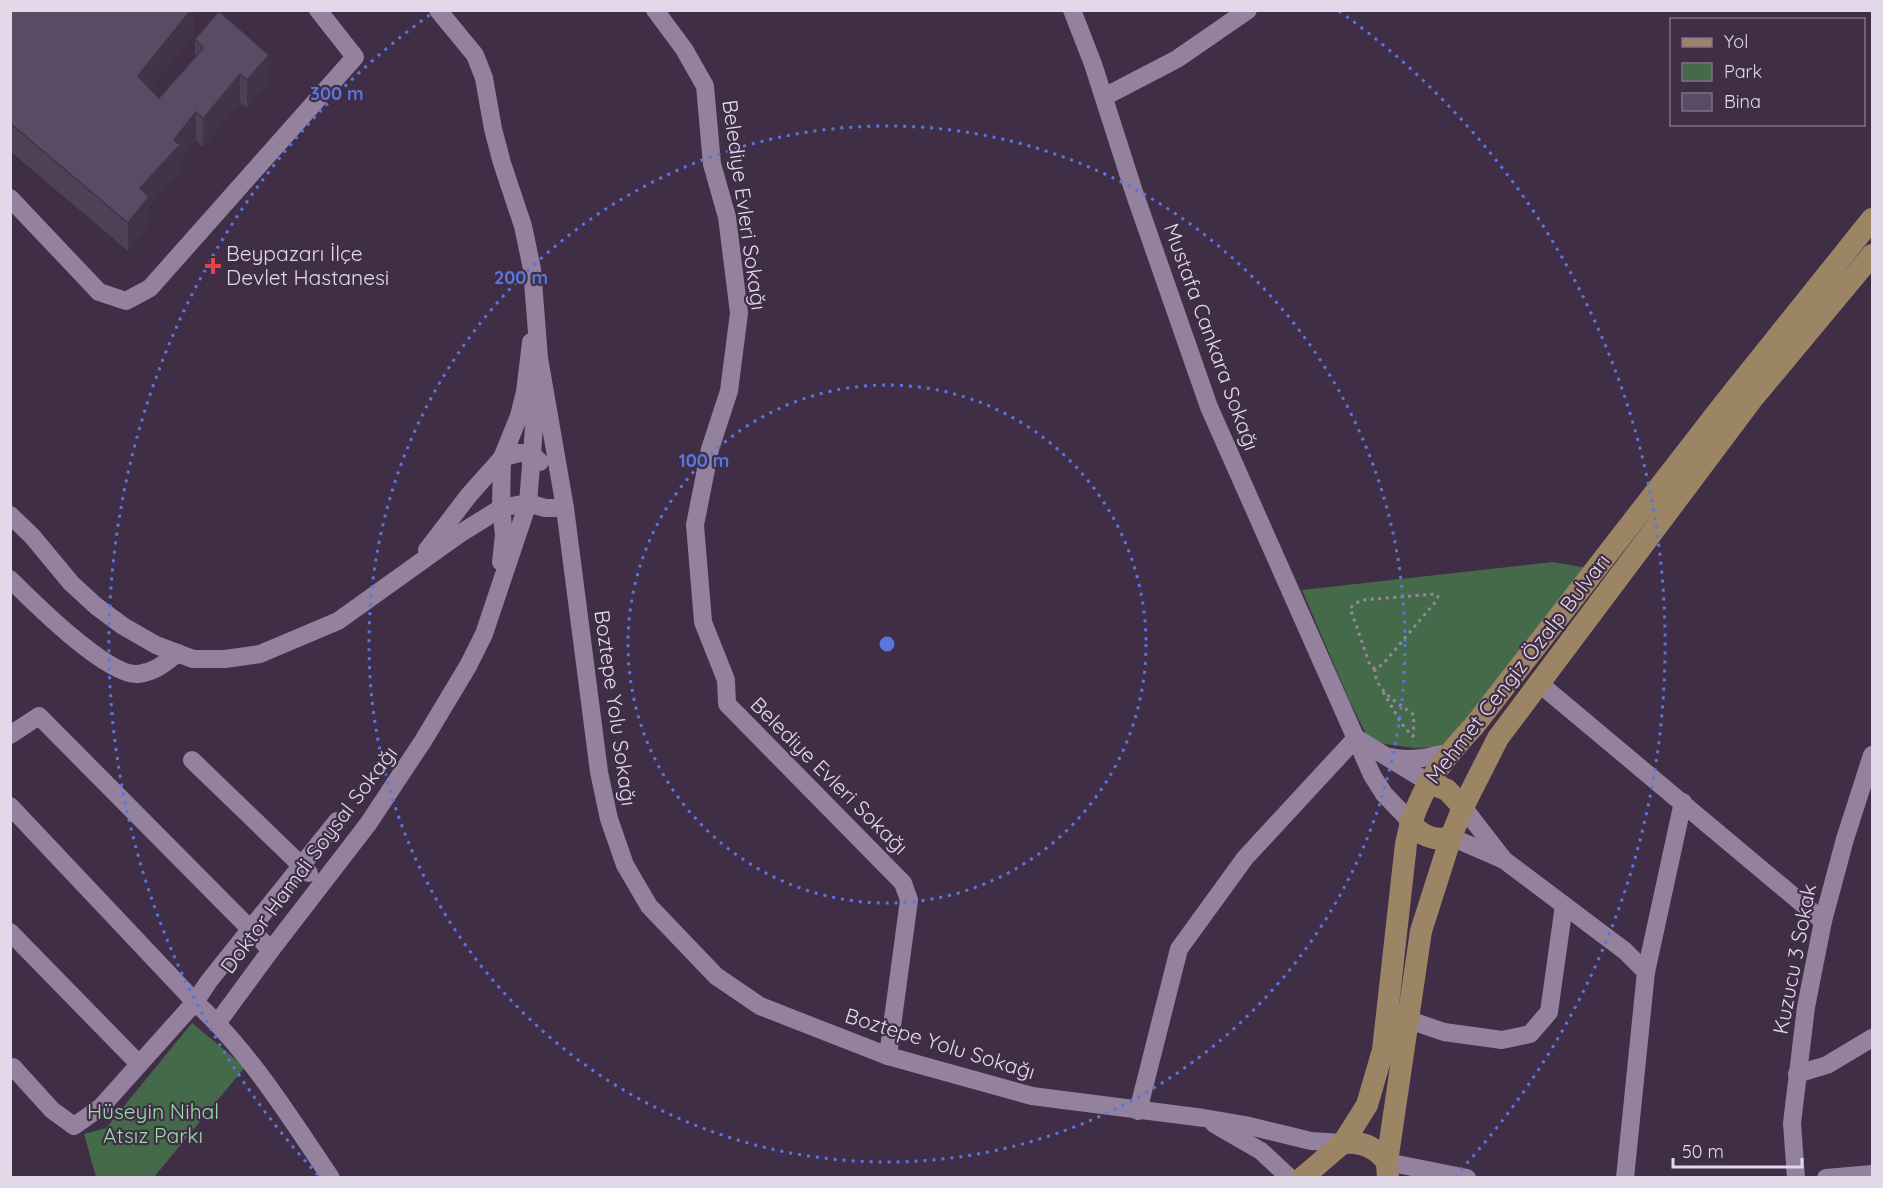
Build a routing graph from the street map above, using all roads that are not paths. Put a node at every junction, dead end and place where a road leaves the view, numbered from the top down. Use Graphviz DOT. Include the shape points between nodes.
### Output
graph roads {
  1 [pos="318,10"];
  2 [pos="438,10"];
  3 [pos="656,10"];
  4 [pos="1072,10"];
  5 [pos="1248,10"];
  6 [pos="1104,97"];
  7 [pos="10,198"];
  8 [pos="1872,219"];
  9 [pos="1872,255"];
  10 [pos="536,314"];
  11 [pos="539,358"];
  12 [pos="532,454"];
  13 [pos="502,458"];
  14 [pos="528,503"];
  15 [pos="501,508"];
  16 [pos="565,508"];
  17 [pos="10,515"];
  18 [pos="416,566"];
  19 [pos="10,579"];
  20 [pos="498,594"];
  21 [pos="178,654"];
  22 [pos="1540,684"];
  23 [pos="10,735"];
  24 [pos="1356,738"];
  25 [pos="1450,752"];
  26 [pos="1872,755"];
  27 [pos="1388,756"];
  28 [pos="192,760"];
  29 [pos="1428,783"];
  30 [pos="1683,802"];
  31 [pos="10,807"];
  32 [pos="1463,807"];
  33 [pos="337,821"];
  34 [pos="1410,821"];
  35 [pos="1450,837"];
  36 [pos="1504,860"];
  37 [pos="302,865"];
  38 [pos="320,886"];
  39 [pos="1564,905"];
  40 [pos="1823,921"];
  41 [pos="250,930"];
  42 [pos="10,932"];
  43 [pos="271,950"];
  44 [pos="1646,972"];
  45 [pos="195,1002"];
  46 [pos="1409,1020"];
  47 [pos="218,1022"];
  48 [pos="1872,1038"];
  49 [pos="888,1056"];
  50 [pos="139,1064"];
  51 [pos="11,1066"];
  52 [pos="1797,1074"];
  53 [pos="1138,1111"];
  54 [pos="1204,1118"];
  55 [pos="1342,1143"];
  56 [pos="1388,1170"];
  57 [pos="1872,1174"];
  58 [pos="331,1178"];
  59 [pos="1290,1178"];
  60 [pos="1302,1178"];
  61 [pos="1467,1178"];
  62 [pos="1625,1178"];
  63 [pos="1796,1178"];
  64 [pos="1826,1178"];
  1 -- 7 [label="street" via="355,57 150,288 126,301 99,292"];
  2 -- 10 [label="street" via="475,55 484,78 493,129 524,226"];
  3 -- 49 [label="street, Belediye Evleri Sokağı" via="705,86 712,164 727,217 739,313 729,391 710,449 695,525 703,622 726,680 727,704 903,883 909,900"];
  4 -- 6 [label="street, Mustafa Cankara Sokağı"];
  5 -- 6 [label="street" via="1177,59"];
  6 -- 24 [label="street, Mustafa Cankara Sokağı" via="1209,407"];
  8 -- 25 [label="main road, Mehmet Cengiz Özalp Bulvarı"];
  9 -- 22 [label="main road, Mehmet Cengiz Özalp Bulvarı" via="1753,398"];
  10 -- 11 [label="street"];
  10 -- 13 [label="street" via="525,392"];
  11 -- 12 [label="street"];
  11 -- 16 [label="street"];
  12 -- 13 [label="street"];
  12 -- 14 [label="street"];
  12 -- 16 [label="street" via="549,471"];
  13 -- 15 [label="street"];
  13 -- 18 [label="street"];
  14 -- 15 [label="street"];
  14 -- 16 [label="street"];
  14 -- 20 [label="street"];
  15 -- 18 [label="street"];
  15 -- 20 [label="street" via="504,535"];
  16 -- 49 [label="street, Boztepe Yolu Sokağı" via="599,772 609,819 625,865 649,906 716,976 760,1006"];
  17 -- 21 [label="street" via="96,606 156,645"];
  18 -- 21 [label="street" via="338,621 260,654 193,659"];
  19 -- 21 [label="street" via="57,625 114,666 135,674 157,670"];
  20 -- 38 [label="street, Doktor Hamdi Soysal Sokağı" via="484,634 447,703 398,781"];
  22 -- 30 [label="street"];
  22 -- 32 [label="main road, Mehmet Cengiz Özalp Bulvarı" via="1498,738"];
  23 -- 41 [label="street" via="39,716"];
  24 -- 27 [label="street"];
  24 -- 34 [label="street, Mustafa Cankara Sokağı" via="1384,794"];
  24 -- 53 [label="street" via="1245,858 1179,949"];
  25 -- 27 [label="street" via="1415,758"];
  25 -- 29 [label="main road, Mehmet Cengiz Özalp Bulvarı"];
  26 -- 40 [label="street, Kuzucu 3 Sokak"];
  27 -- 29 [label="street"];
  28 -- 37 [label="street"];
  29 -- 32 [label="main road" via="1446,790"];
  29 -- 34 [label="main road, Mehmet Cengiz Özalp Bulvarı"];
  30 -- 40 [label="street"];
  30 -- 44 [label="street"];
  31 -- 45 [label="street"];
  32 -- 35 [label="main road, Mehmet Cengiz Özalp Bulvarı"];
  32 -- 36 [label="street"];
  33 -- 37 [label="street"];
  34 -- 35 [label="main road" via="1429,837"];
  34 -- 55 [label="main road, Mehmet Cengiz Özalp Bulvarı" via="1383,1050 1367,1105"];
  35 -- 36 [label="street"];
  35 -- 46 [label="main road, Mehmet Cengiz Özalp Bulvarı" via="1421,931"];
  36 -- 39 [label="street"];
  37 -- 38 [label="street"];
  37 -- 41 [label="street"];
  38 -- 43 [label="street, Doktor Hamdi Soysal Sokağı"];
  39 -- 44 [label="street"];
  39 -- 46 [label="street" via="1549,1012 1530,1034 1502,1040 1444,1032"];
  40 -- 52 [label="street, Kuzucu 3 Sokak"];
  41 -- 43 [label="street"];
  41 -- 45 [label="street"];
  42 -- 50 [label="street"];
  43 -- 47 [label="street, Doktor Hamdi Soysal Sokağı"];
  44 -- 62 [label="street"];
  45 -- 47 [label="street"];
  45 -- 50 [label="street"];
  46 -- 56 [label="main road, Mehmet Cengiz Özalp Bulvarı"];
  47 -- 58 [label="street" via="263,1078"];
  48 -- 52 [label="street" via="1827,1065"];
  49 -- 53 [label="street, Boztepe Yolu Sokağı" via="1032,1096"];
  50 -- 51 [label="street" via="101,1107 74,1126 52,1110"];
  52 -- 63 [label="street, Kuzucu 3 Sokak" via="1792,1123"];
  53 -- 54 [label="street, Boztepe Yolu Sokağı"];
  54 -- 55 [label="street, Boztepe Yolu Sokağı" via="1311,1141"];
  54 -- 59 [label="street" via="1261,1151"];
  55 -- 56 [label="main road" via="1367,1145 1382,1155"];
  55 -- 60 [label="main road, Mehmet Cengiz Özalp Bulvarı"];
  56 -- 61 [label="street"];
  57 -- 64 [label="street"];
}
